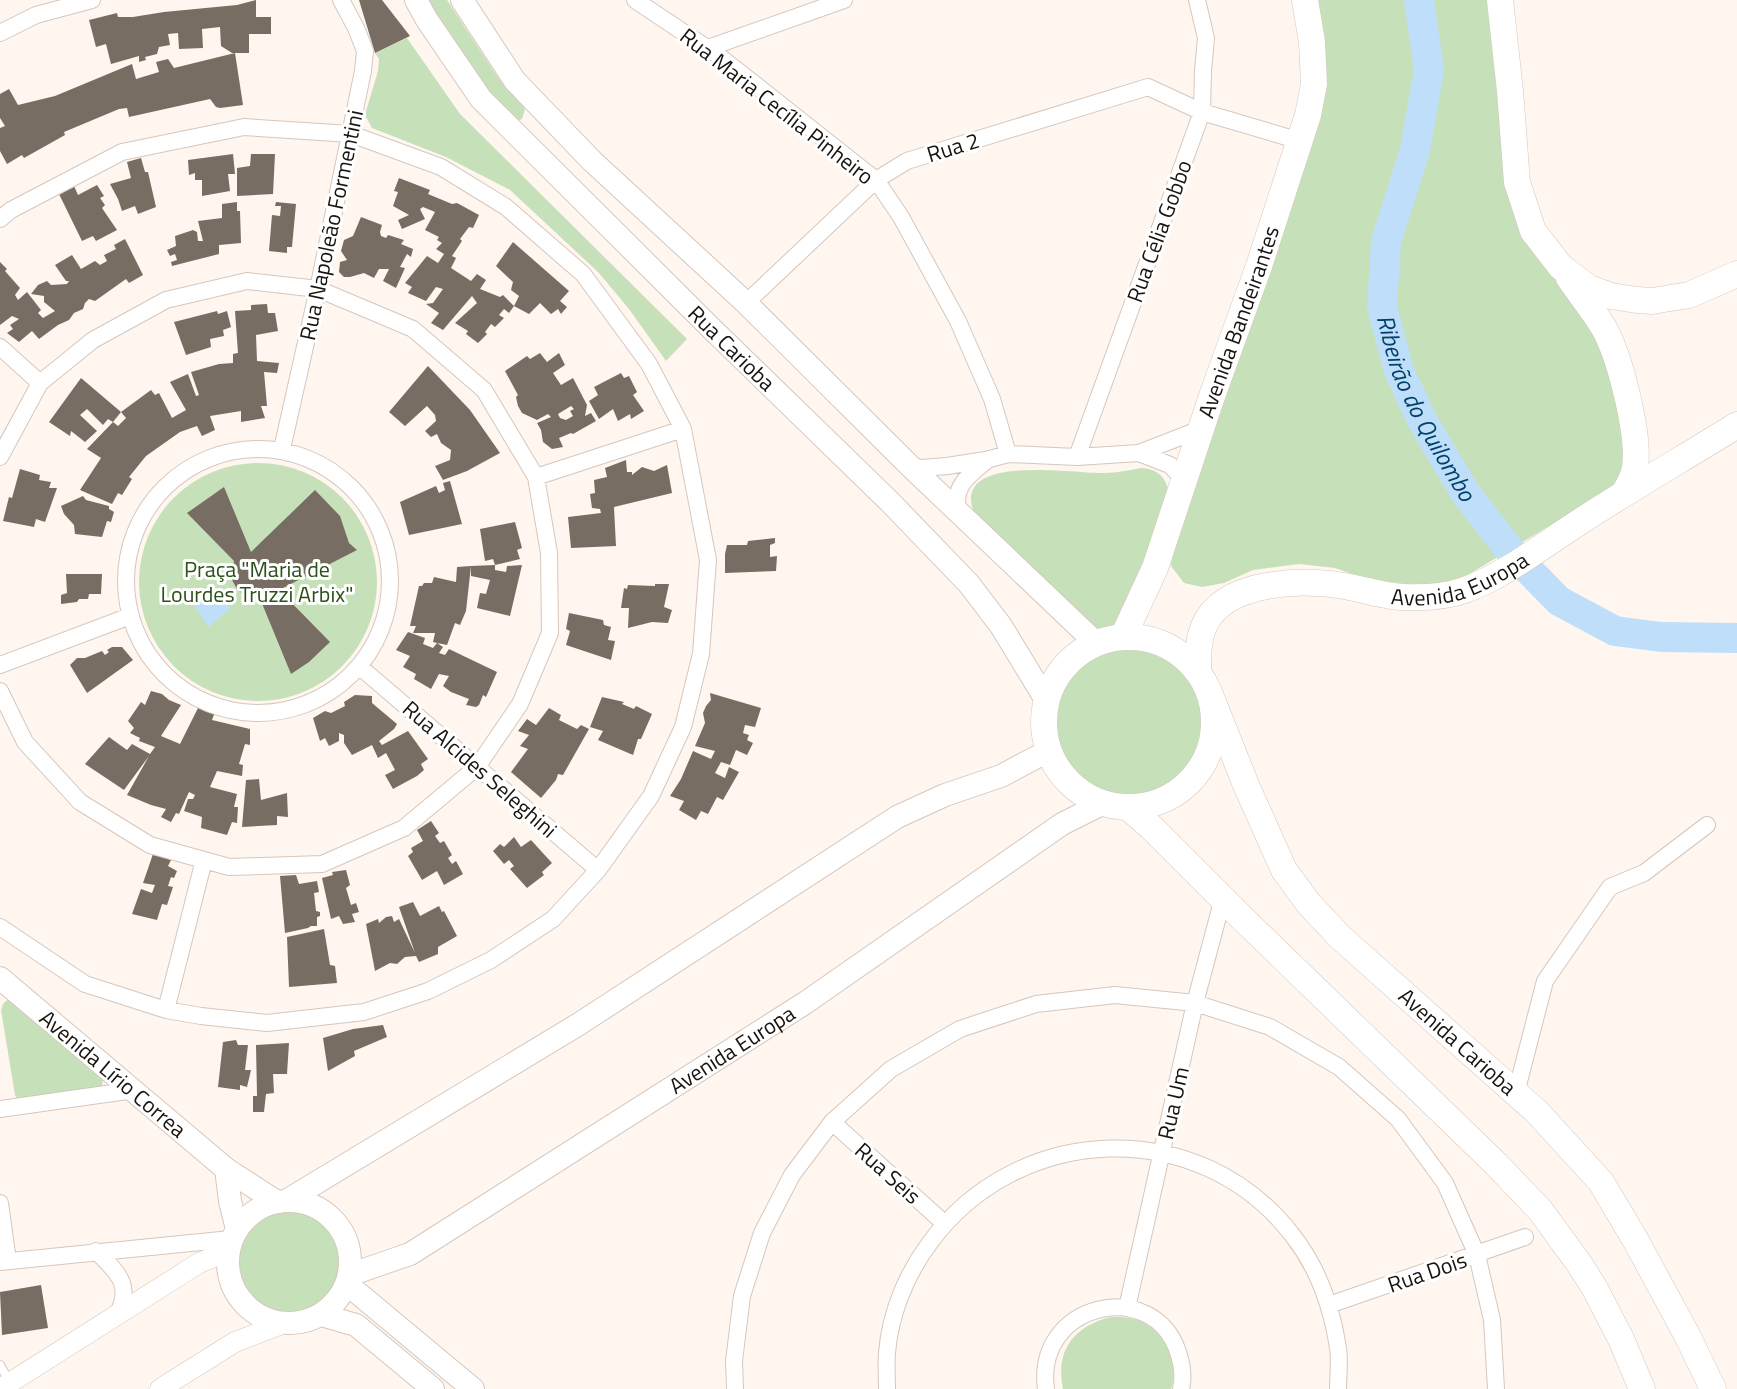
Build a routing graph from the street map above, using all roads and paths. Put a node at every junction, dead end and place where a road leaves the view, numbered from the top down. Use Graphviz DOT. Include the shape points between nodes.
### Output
graph roads {
  1 [pos="92,0"];
  2 [pos="416,0"];
  3 [pos="462,0"];
  4 [pos="635,0"];
  5 [pos="844,0"];
  6 [pos="1197,0"];
  7 [pos="1305,0"];
  8 [pos="1500,0"];
  9 [pos="342,2"];
  10 [pos="0,33"];
  11 [pos="708,48"];
  12 [pos="539,106"];
  13 [pos="1202,112"];
  14 [pos="513,131"];
  15 [pos="351,135"];
  16 [pos="1300,141"];
  17 [pos="876,180"];
  18 [pos="0,219"];
  19 [pos="1561,267"];
  20 [pos="1737,274"];
  21 [pos="318,290"];
  22 [pos="746,303"];
  23 [pos="0,347"];
  24 [pos="40,383"];
  25 [pos="1737,425"];
  26 [pos="683,429"];
  27 [pos="1201,429"];
  28 [pos="282,449"];
  29 [pos="1139,453"];
  30 [pos="1008,454"];
  31 [pos="0,457"];
  32 [pos="1077,457"];
  33 [pos="986,460"];
  34 [pos="910,466"];
  35 [pos="536,477"];
  36 [pos="1184,480"];
  37 [pos="1624,493"];
  38 [pos="958,511"];
  39 [pos="130,616"];
  40 [pos="1123,637"];
  41 [pos="1096,643"];
  42 [pos="0,665"];
  43 [pos="361,668"];
  44 [pos="1203,681"];
  45 [pos="0,691"];
  46 [pos="1046,700"];
  47 [pos="1048,751"];
  48 [pos="477,767"];
  49 [pos="1102,804"];
  50 [pos="1129,808"];
  51 [pos="1707,825"];
  52 [pos="204,860"];
  53 [pos="598,870"];
  54 [pos="1223,898"];
  55 [pos="0,927"];
  56 [pos="0,978"];
  57 [pos="1195,1003"];
  58 [pos="166,1010"];
  59 [pos="134,1090"];
  60 [pos="1516,1093"];
  61 [pos="0,1109"];
  62 [pos="832,1122"];
  63 [pos="1161,1153"];
  64 [pos="226,1169"];
  65 [pos="281,1201"];
  66 [pos="0,1203"];
  67 [pos="944,1223"];
  68 [pos="1525,1237"];
  69 [pos="232,1239"];
  70 [pos="96,1251"];
  71 [pos="1477,1255"];
  72 [pos="4,1262"];
  73 [pos="348,1279"];
  74 [pos="1329,1305"];
  75 [pos="1127,1308"];
  76 [pos="321,1315"];
  77 [pos="117,1316"];
  78 [pos="282,1324"];
  79 [pos="0,1365"];
  80 [pos="8,1387"];
  81 [pos="160,1389"];
  82 [pos="433,1389"];
  83 [pos="473,1389"];
  84 [pos="735,1389"];
  85 [pos="887,1389"];
  86 [pos="1047,1389"];
  87 [pos="1181,1389"];
  88 [pos="1338,1389"];
  89 [pos="1496,1389"];
  90 [pos="1642,1389"];
  91 [pos="1713,1389"];
  1 -- 10 [label="street" via="36,15"];
  2 -- 14 [label="main road, Rua Carioba" via="481,99"];
  3 -- 12 [label="main road, Rua Carioba" via="515,81"];
  4 -- 11 [label="street, Rua Maria Cecília Pinheiro"];
  5 -- 11 [label="street"];
  6 -- 13 [label="street, Rua Célia Gobbo" via="1206,38"];
  7 -- 16 [label="main road, Avenida Bandeirantes" via="1314,84"];
  8 -- 19 [label="main road" via="1518,182 1533,231"];
  9 -- 15 [label="street, Rua Napoleão Formentini" via="365,51"];
  11 -- 17 [label="street, Rua Maria Cecília Pinheiro"];
  12 -- 14 [label="main road" via="528,126"];
  12 -- 22 [label="main road, Rua Carioba" via="592,161"];
  13 -- 16 [label="street, Rua 2"];
  13 -- 17 [label="street, Rua 2" via="1148,87 907,161"];
  13 -- 32 [label="street, Rua Célia Gobbo"];
  14 -- 46 [label="main road, Rua Carioba" via="969,584 1001,626"];
  15 -- 18 [label="street" via="244,127 122,152"];
  15 -- 21 [label="street, Rua Napoleão Formentini"];
  15 -- 26 [label="street" via="441,167 506,207 583,274 649,364"];
  16 -- 27 [label="main road, Avenida Bandeirantes"];
  17 -- 22 [label="street, Rua 2"];
  17 -- 30 [label="street, Rua Maria Cecília Pinheiro" via="901,217 958,321 992,399"];
  19 -- 20 [label="main road" via="1589,288 1611,296 1652,301 1689,295"];
  19 -- 37 [label="main road" via="1603,327 1620,366 1635,450 1632,480"];
  21 -- 24 [label="street" via="247,281 166,300 93,340"];
  21 -- 28 [label="street, Rua Napoleão Formentini"];
  21 -- 35 [label="street" via="413,329 484,390"];
  22 -- 34 [label="main road, Rua Carioba"];
  23 -- 24 [label="street"];
  24 -- 31 [label="street"];
  25 -- 37 [label="main road, Avenida Europa"];
  26 -- 35 [label="street"];
  26 -- 53 [label="street" via="708,560 701,654 682,727 651,796"];
  27 -- 29 [label="street"];
  27 -- 36 [label="main road, Avenida Bandeirantes"];
  28 -- 39 [label="street" via="234,452 195,465 161,491 138,526 126,567"];
  28 -- 43 [label="street" via="316,462 350,486 375,519 388,558 389,599 377,639"];
  29 -- 32 [label="street"];
  29 -- 36 [label="street" via="1170,465"];
  30 -- 32 [label="street"];
  30 -- 33 [label="street"];
  33 -- 34 [label="street"];
  33 -- 38 [label="street" via="963,480 956,501"];
  34 -- 38 [label="main road, Rua Carioba"];
  35 -- 48 [label="street" via="549,553 550,633 520,704"];
  36 -- 40 [label="main road, Avenida Bandeirantes" via="1155,568"];
  37 -- 44 [label="main road, Avenida Europa" via="1463,591 1401,597 1346,586 1293,582 1242,593 1214,611 1204,625 1199,642"];
  38 -- 41 [label="main road, Rua Carioba"];
  39 -- 42 [label="street"];
  39 -- 43 [label="street" via="142,647 167,679 201,701 241,713 282,711 320,698"];
  40 -- 41 [label="main road"];
  40 -- 44 [label="main road" via="1165,644 1183,655"];
  41 -- 46 [label="main road" via="1074,657 1057,676"];
  43 -- 48 [label="street, Rua Alcides Seleghini"];
  44 -- 50 [label="main road" via="1215,719 1211,746 1199,771 1172,795 1156,803"];
  44 -- 60 [label="main road, Avenida Carioba" via="1284,870 1309,904 1340,937"];
  45 -- 52 [label="street" via="25,742 80,802 150,845"];
  46 -- 47 [label="main road" via="1043,725"];
  47 -- 49 [label="main road" via="1060,774 1079,792"];
  47 -- 65 [label="main road" via="1001,776 897,817 579,1024"];
  48 -- 52 [label="street" via="404,828 322,864 229,867"];
  48 -- 53 [label="street, Rua Alcides Seleghini"];
  49 -- 50 [label="main road"];
  49 -- 73 [label="main road, Avenida Europa" via="1062,824 805,1002 410,1254"];
  50 -- 54 [label="main road"];
  51 -- 60 [label="street" via="1644,873 1610,887 1545,981"];
  52 -- 58 [label="street"];
  53 -- 58 [label="street" via="553,918 491,960 428,992 364,1012 267,1023"];
  54 -- 57 [label="street, Rua Um"];
  54 -- 90 [label="main road" via="1540,1210 1594,1287"];
  55 -- 58 [label="street" via="85,984"];
  56 -- 59 [label="main road, Avenida Lírio Correa"];
  57 -- 62 [label="street" via="1115,995 1036,1004 960,1029 891,1069"];
  57 -- 63 [label="street, Rua Um"];
  57 -- 71 [label="street" via="1270,1027 1339,1067 1398,1119 1445,1183"];
  59 -- 61 [label="street"];
  59 -- 64 [label="main road, Avenida Lírio Correa"];
  60 -- 91 [label="main road, Avenida Carioba" via="1601,1182 1642,1250"];
  62 -- 67 [label="street, Rua Seis"];
  62 -- 84 [label="street" via="792,1174 762,1233 742,1296 734,1361"];
  63 -- 67 [label="street" via="1114,1148 1067,1152 1021,1167 980,1191"];
  63 -- 74 [label="street" via="1234,1182 1266,1206 1293,1235 1314,1269"];
  63 -- 75 [label="street, Rua Um"];
  64 -- 65 [label="main road, Avenida Lírio Correa"];
  64 -- 69 [label="main road"];
  65 -- 69 [label="main road" via="248,1216"];
  65 -- 73 [label="main road" via="304,1202 336,1222 346,1238 350,1256"];
  66 -- 72 [label="street"];
  67 -- 85 [label="street" via="916,1262 897,1305 887,1352"];
  68 -- 71 [label="street, Rua Dois"];
  69 -- 70 [label="street"];
  69 -- 77 [label="street"];
  69 -- 78 [label="main road" via="227,1271 233,1290 245,1307"];
  70 -- 72 [label="street"];
  70 -- 77 [label="street" via="122,1280 125,1300"];
  71 -- 74 [label="street, Rua Dois"];
  71 -- 89 [label="street" via="1492,1320"];
  73 -- 76 [label="main road" via="336,1301"];
  73 -- 83 [label="main road"];
  74 -- 88 [label="street" via="1338,1350"];
  75 -- 86 [label="street" via="1087,1312 1070,1323 1056,1338 1048,1356"];
  75 -- 87 [label="street" via="1155,1321 1175,1345 1182,1364"];
  76 -- 78 [label="main road"];
  76 -- 82 [label="main road" via="356,1325"];
  77 -- 80 [label="street"];
  78 -- 81 [label="street" via="235,1342"];
  79 -- 80 [label="lane"];
}
